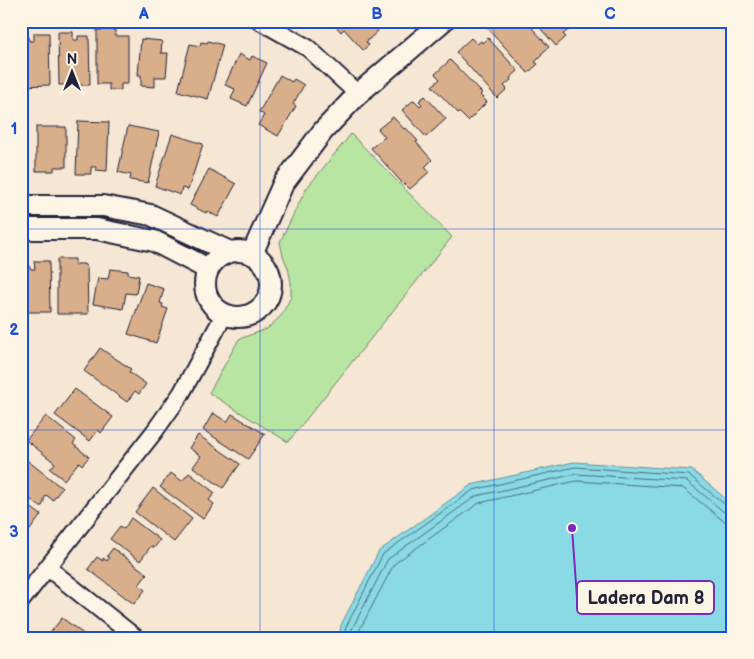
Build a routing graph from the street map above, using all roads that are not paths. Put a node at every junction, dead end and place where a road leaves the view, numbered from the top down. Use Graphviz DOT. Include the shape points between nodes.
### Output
graph roads {
  1 [pos="260,21"];
  2 [pos="443,21"];
  3 [pos="358,94"];
  4 [pos="21,206"];
  5 [pos="21,229"];
  6 [pos="230,252"];
  7 [pos="252,254"];
  8 [pos="208,269"];
  9 [pos="224,315"];
  10 [pos="48,568"];
  11 [pos="21,601"];
  12 [pos="136,638"];
  1 -- 3 [label="street" via="308,48"];
  2 -- 3 [label="street"];
  3 -- 7 [label="street" via="323,131 283,184"];
  4 -- 6 [label="street" via="103,206 151,215"];
  5 -- 8 [label="street" via="98,229 154,241"];
  6 -- 7 [label="street"];
  6 -- 8 [label="street" via="218,257"];
  7 -- 9 [label="street" via="266,265 270,275 272,286 268,300 251,315 237,318"];
  8 -- 9 [label="street" via="205,277 208,300"];
  9 -- 10 [label="street" via="181,394"];
  10 -- 11 [label="street"];
  10 -- 12 [label="street"];
}
